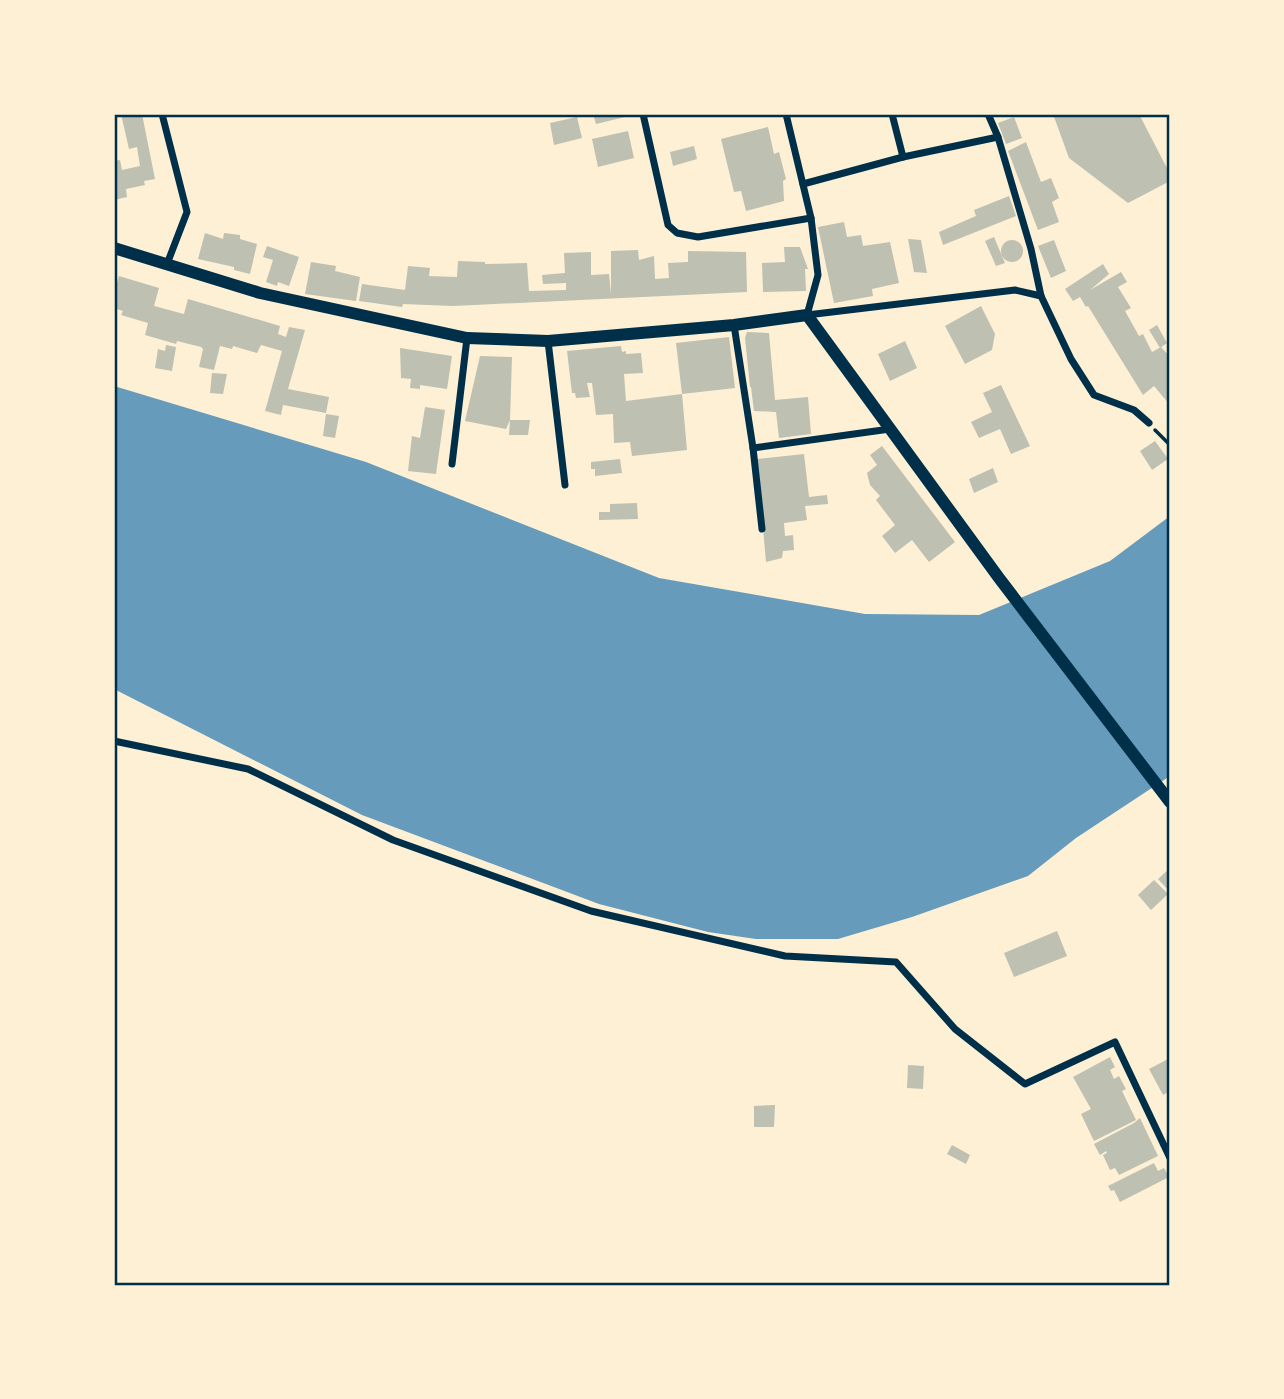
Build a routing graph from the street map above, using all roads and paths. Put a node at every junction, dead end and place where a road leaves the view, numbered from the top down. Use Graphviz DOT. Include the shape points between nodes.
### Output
graph roads {
  1 [pos="162,114"];
  2 [pos="643,114"];
  3 [pos="786,114"];
  4 [pos="892,114"];
  5 [pos="988,114"];
  6 [pos="998,137"];
  7 [pos="903,157"];
  8 [pos="803,184"];
  9 [pos="811,218"];
  10 [pos="114,248"];
  11 [pos="167,264"];
  12 [pos="1041,296"];
  13 [pos="807,315"];
  14 [pos="734,325"];
  15 [pos="467,338"];
  16 [pos="548,341"];
  17 [pos="1149,424"];
  18 [pos="890,429"];
  19 [pos="1170,445"];
  20 [pos="753,448"];
  21 [pos="452,464"];
  22 [pos="565,485"];
  23 [pos="762,529"];
  24 [pos="114,741"];
  25 [pos="1170,802"];
  26 [pos="1170,1158"];
  1 -- 11 [label="street" via="187,212"];
  2 -- 9 [label="street" via="668,225 677,233 698,237"];
  3 -- 8 [label="street"];
  4 -- 7 [label="street"];
  5 -- 6 [label="street"];
  6 -- 7 [label="street"];
  6 -- 12 [label="street"];
  7 -- 8 [label="street"];
  8 -- 9 [label="street"];
  9 -- 13 [label="street" via="818,275"];
  10 -- 11 [label="main road"];
  11 -- 15 [label="main road" via="260,293"];
  12 -- 13 [label="street" via="1015,290"];
  12 -- 17 [label="street" via="1094,395 1135,410"];
  13 -- 14 [label="main road"];
  13 -- 18 [label="main road"];
  14 -- 16 [label="main road"];
  14 -- 20 [label="street"];
  15 -- 16 [label="main road"];
  15 -- 21 [label="street"];
  16 -- 22 [label="street"];
  17 -- 19 [label="path"];
  18 -- 20 [label="street"];
  18 -- 25 [label="main road"];
  20 -- 23 [label="street"];
  24 -- 26 [label="street" via="248,769 393,840 592,911 786,956 896,962 954,1029 1026,1084 1115,1042"];
}
